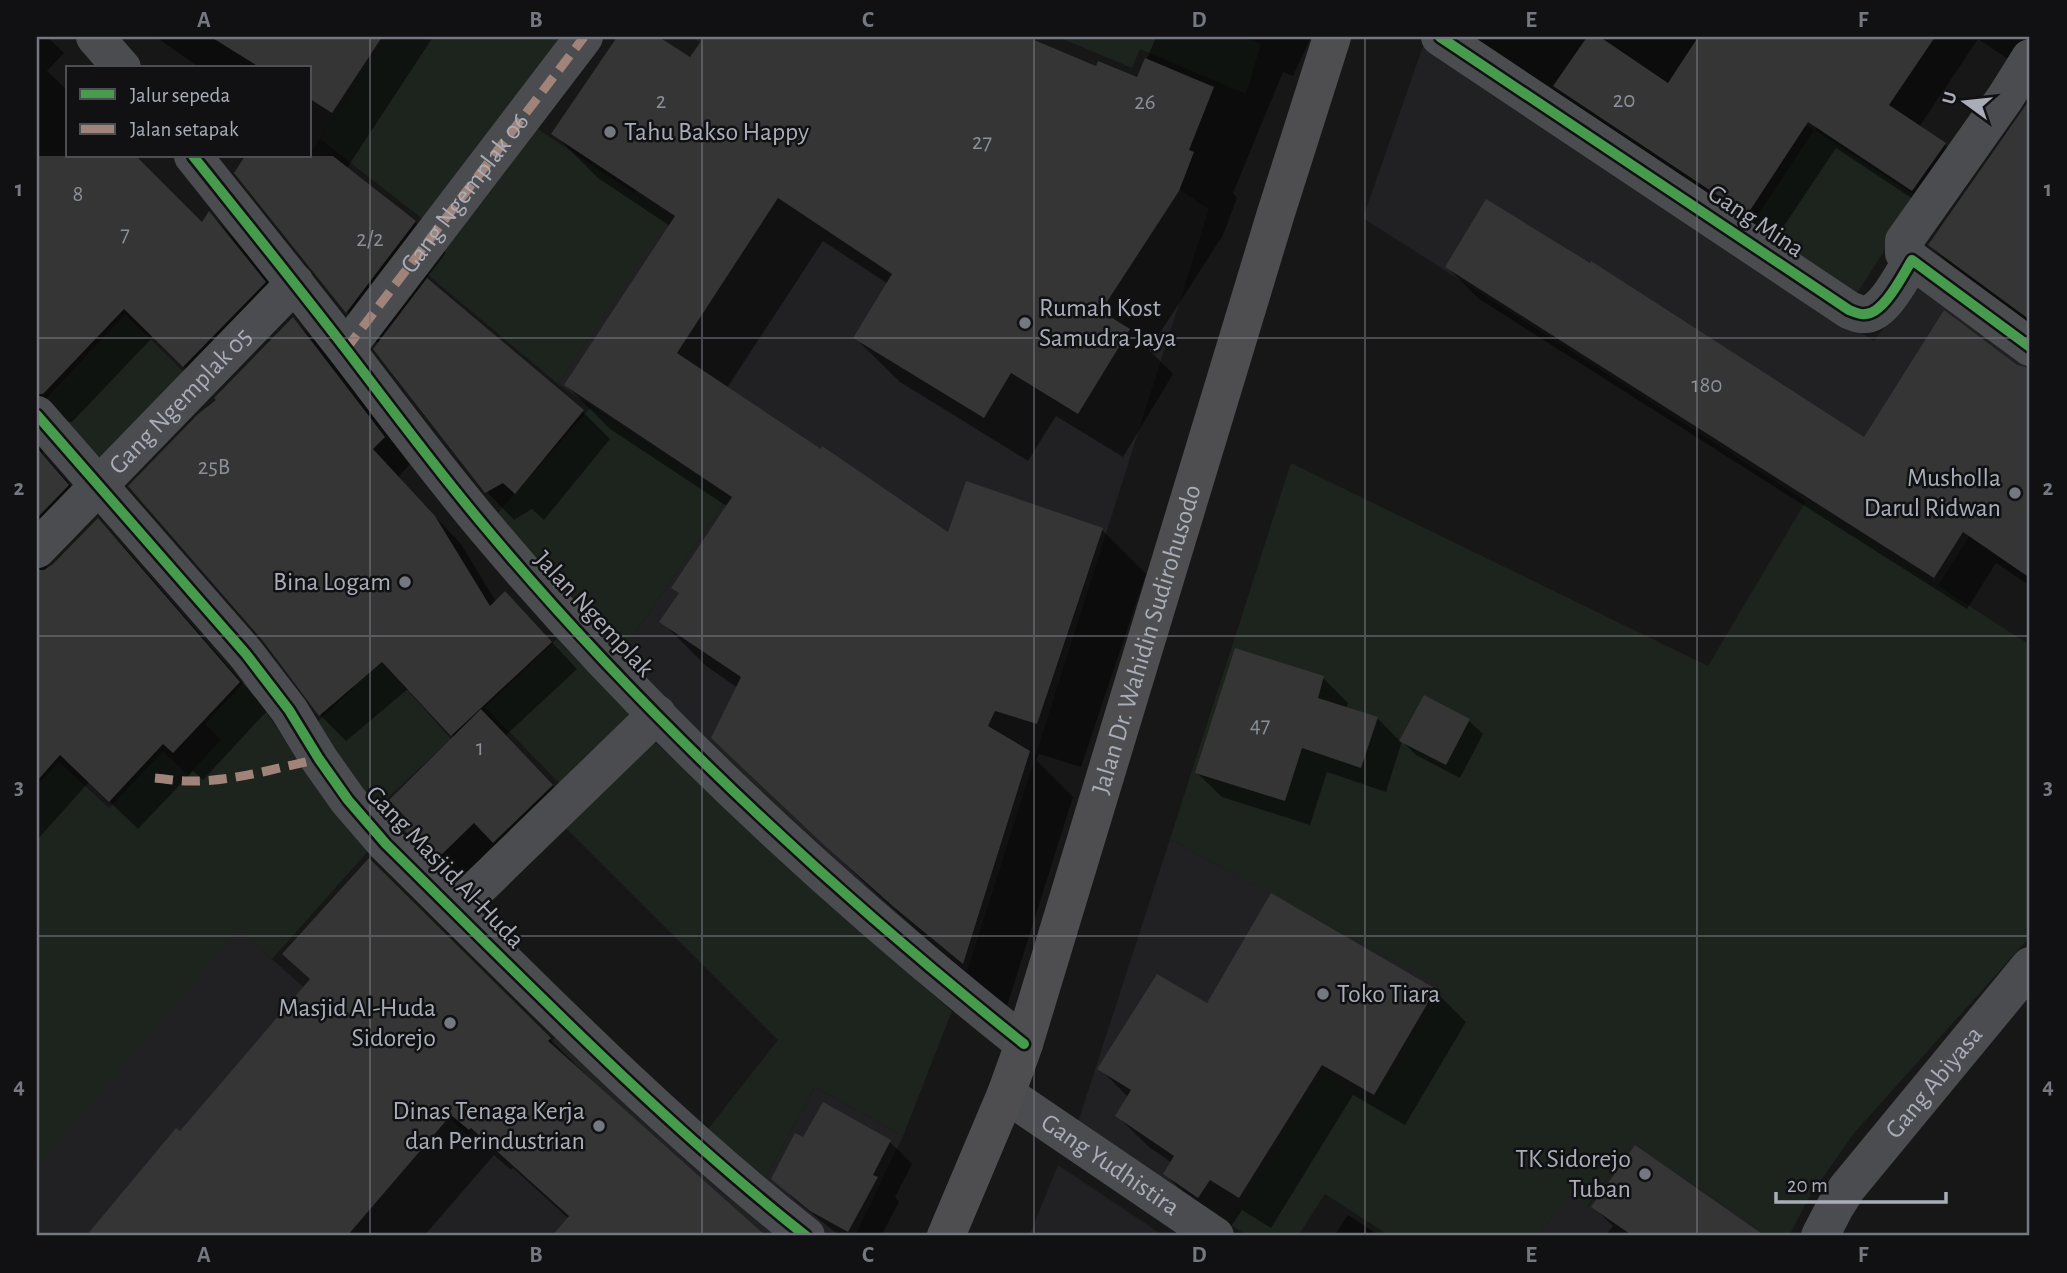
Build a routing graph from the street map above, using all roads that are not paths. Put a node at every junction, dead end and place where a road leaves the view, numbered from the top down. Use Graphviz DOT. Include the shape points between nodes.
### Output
graph roads {
  1 [pos="95,37"];
  2 [pos="584,37"];
  3 [pos="1332,37"];
  4 [pos="1440,37"];
  5 [pos="2030,58"];
  6 [pos="120,66"];
  7 [pos="195,158"];
  8 [pos="1912,260"];
  9 [pos="295,283"];
  10 [pos="2030,347"];
  11 [pos="346,349"];
  12 [pos="37,415"];
  13 [pos="98,486"];
  14 [pos="37,549"];
  15 [pos="657,715"];
  16 [pos="454,911"];
  17 [pos="2030,966"];
  18 [pos="1024,1044"];
  19 [pos="1006,1094"];
  20 [pos="806,1236"];
  21 [pos="946,1236"];
  22 [pos="1215,1236"];
  23 [pos="1820,1236"];
  1 -- 6 [label="street"];
  2 -- 11 [label="street, Gang Ngemplak 06"];
  3 -- 18 [label="highway, Jalan Dr. Wahidin Sudirohusodo"];
  4 -- 8 [label="street, Gang Mina" via="1849,310 1874,313"];
  5 -- 8 [label="street" via="1905,241 1904,253"];
  7 -- 9 [label="street, Jalan Ngemplak"];
  8 -- 10 [label="street"];
  9 -- 11 [label="street, Jalan Ngemplak"];
  9 -- 13 [label="street, Gang Ngemplak 05"];
  11 -- 15 [label="street, Jalan Ngemplak" via="485,527"];
  12 -- 13 [label="street, Gang Masjid Al-Huda"];
  13 -- 14 [label="street, Gang Ngemplak 05"];
  13 -- 16 [label="street, Gang Masjid Al-Huda" via="262,674 366,822"];
  15 -- 16 [label="street"];
  15 -- 18 [label="street, Jalan Ngemplak" via="826,878"];
  16 -- 20 [label="street, Gang Masjid Al-Huda" via="668,1118"];
  17 -- 23 [label="street, Gang Abiyasa" via="1847,1188"];
  18 -- 19 [label="highway, Jalan Dr. Wahidin Sudirohusodo"];
  19 -- 21 [label="highway, Jalan Dr. Wahidin Sudirohusodo"];
  19 -- 22 [label="street, Gang Yudhistira"];
}
